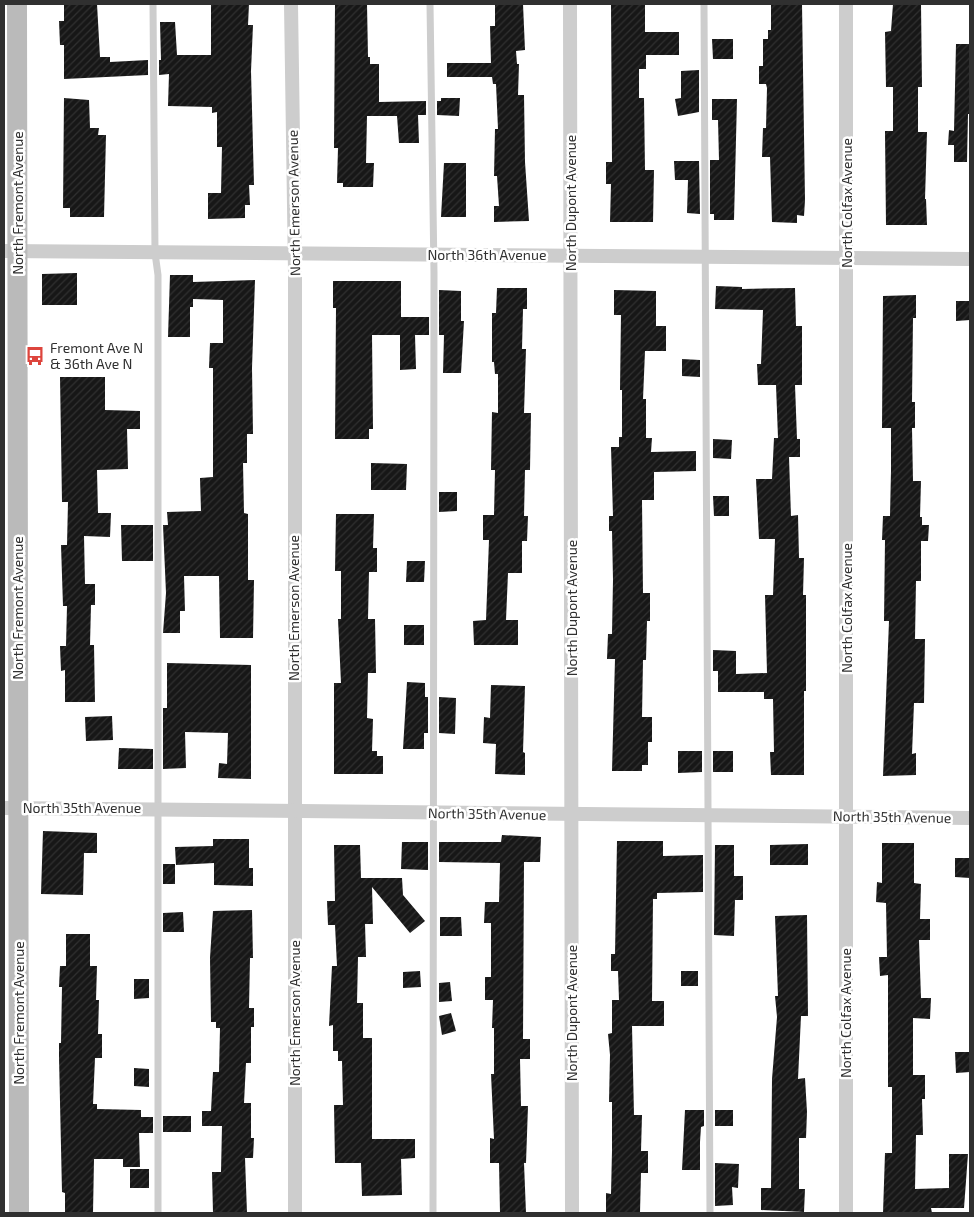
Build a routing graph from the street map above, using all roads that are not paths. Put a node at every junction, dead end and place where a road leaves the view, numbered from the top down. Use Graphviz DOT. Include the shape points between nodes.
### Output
graph roads {
  1 [pos="17,4"];
  2 [pos="153,4"];
  3 [pos="291,4"];
  4 [pos="430,4"];
  5 [pos="570,4"];
  6 [pos="704,4"];
  7 [pos="846,4"];
  8 [pos="11,251"];
  9 [pos="155,253"];
  10 [pos="293,254"];
  11 [pos="433,255"];
  12 [pos="571,256"];
  13 [pos="706,257"];
  14 [pos="847,258"];
  15 [pos="970,259"];
  16 [pos="11,808"];
  17 [pos="159,808"];
  18 [pos="294,811"];
  19 [pos="433,813"];
  20 [pos="572,815"];
  21 [pos="847,816"];
  22 [pos="708,817"];
  23 [pos="970,818"];
  24 [pos="19,1213"];
  25 [pos="158,1213"];
  26 [pos="295,1213"];
  27 [pos="433,1213"];
  28 [pos="572,1213"];
  29 [pos="710,1213"];
  30 [pos="846,1213"];
  1 -- 8 [label="street, North Fremont Avenue"];
  2 -- 9 [label="lane"];
  3 -- 10 [label="street, North Emerson Avenue"];
  4 -- 11 [label="lane"];
  5 -- 12 [label="street, North Dupont Avenue"];
  6 -- 13 [label="lane"];
  7 -- 14 [label="street, North Colfax Avenue"];
  8 -- 9 [label="street, North 36th Avenue"];
  8 -- 16 [label="street, North Fremont Avenue"];
  9 -- 10 [label="street, North 36th Avenue"];
  9 -- 17 [label="lane" via="158,274"];
  10 -- 11 [label="street, North 36th Avenue"];
  10 -- 18 [label="street, North Emerson Avenue"];
  11 -- 12 [label="street, North 36th Avenue"];
  11 -- 19 [label="lane"];
  12 -- 13 [label="street, North 36th Avenue"];
  12 -- 20 [label="street, North Dupont Avenue"];
  13 -- 14 [label="street, North 36th Avenue"];
  13 -- 22 [label="lane"];
  14 -- 15 [label="street, North 36th Avenue"];
  14 -- 21 [label="street, North Colfax Avenue"];
  16 -- 17 [label="street, North 35th Avenue"];
  16 -- 24 [label="street, North Fremont Avenue"];
  17 -- 18 [label="street, North 35th Avenue"];
  17 -- 25 [label="lane"];
  18 -- 19 [label="street, North 35th Avenue"];
  18 -- 26 [label="street, North Emerson Avenue"];
  19 -- 20 [label="street, North 35th Avenue"];
  19 -- 27 [label="lane"];
  20 -- 22 [label="street, North 35th Avenue"];
  20 -- 28 [label="street, North Dupont Avenue"];
  21 -- 22 [label="street, North 35th Avenue"];
  21 -- 23 [label="street, North 35th Avenue"];
  21 -- 30 [label="street, North Colfax Avenue"];
  22 -- 29 [label="lane"];
}
